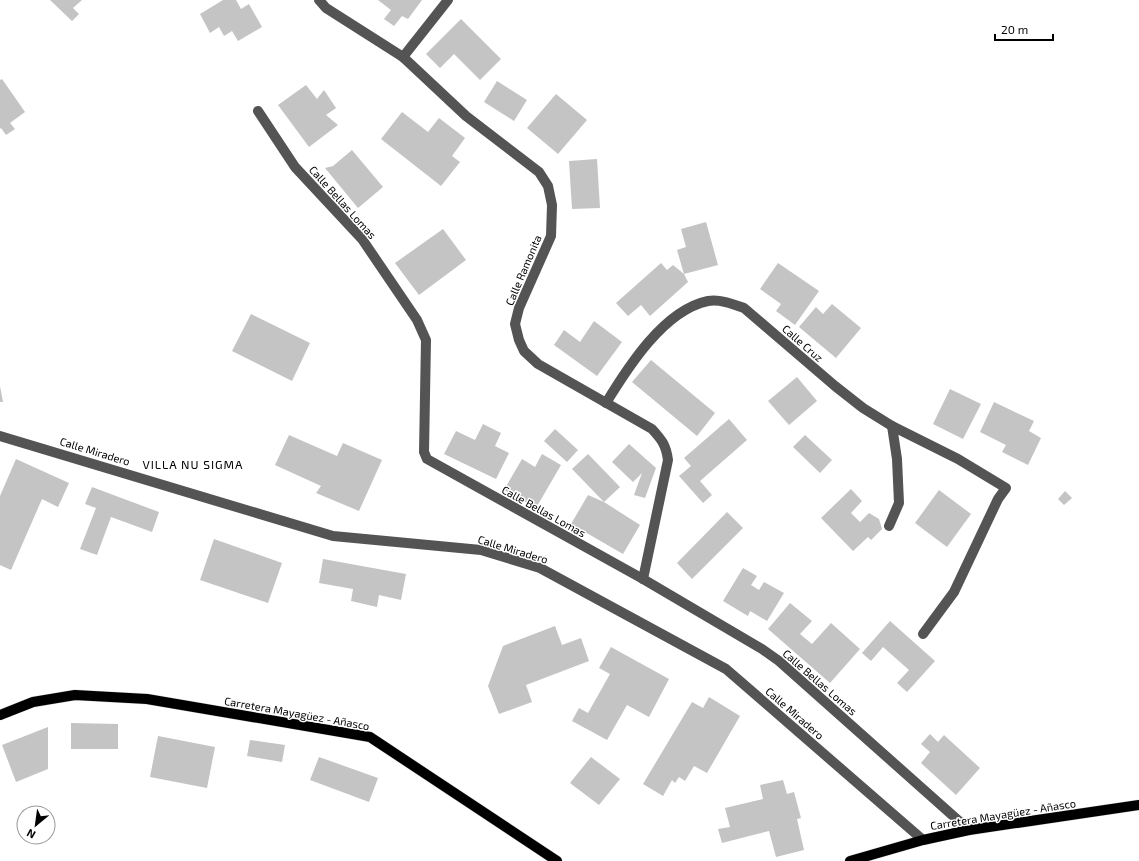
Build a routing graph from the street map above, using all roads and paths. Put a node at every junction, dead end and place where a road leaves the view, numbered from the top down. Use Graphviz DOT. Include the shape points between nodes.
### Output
graph roads {
  1 [pos="319,0"];
  2 [pos="448,0"];
  3 [pos="403,57"];
  4 [pos="258,111"];
  5 [pos="606,403"];
  6 [pos="892,426"];
  7 [pos="0,436"];
  8 [pos="888,526"];
  9 [pos="642,579"];
  10 [pos="923,634"];
  11 [pos="0,714"];
  12 [pos="1139,805"];
  13 [pos="969,830"];
  14 [pos="923,840"];
  15 [pos="557,861"];
  16 [pos="850,861"];
  1 -- 3 [label="street, Calle Ramonita" via="326,8"];
  2 -- 3 [label="street"];
  3 -- 5 [label="street, Calle Ramonita" via="466,116 539,172 548,186 552,205 551,236 519,308 515,324 519,340 524,351 538,364"];
  4 -- 9 [label="street, Calle Bellas Lomas" via="295,167 362,239 417,320 426,340 424,452 427,459"];
  5 -- 6 [label="street, Calle Cruz" via="648,343 665,326 687,308 709,301 726,302 744,308 835,386"];
  5 -- 9 [label="street, Calle Ramonita" via="652,429 662,440 667,451 668,460"];
  6 -- 8 [label="street" via="899,503"];
  6 -- 10 [label="street, Calle Cruz" via="958,459 1006,488 998,499 954,592"];
  7 -- 14 [label="street, Calle Miradero" via="333,536 481,550 540,568 726,669"];
  9 -- 13 [label="street, Calle Bellas Lomas" via="780,661"];
  11 -- 15 [label="main road, Carretera Mayagüez - Añasco" via="33,702 75,695 147,699 370,737"];
  12 -- 13 [label="main road, Carretera Mayagüez - Añasco"];
  13 -- 14 [label="main road, Carretera Mayagüez - Añasco"];
  14 -- 16 [label="main road, Carretera Mayagüez - Añasco"];
}
